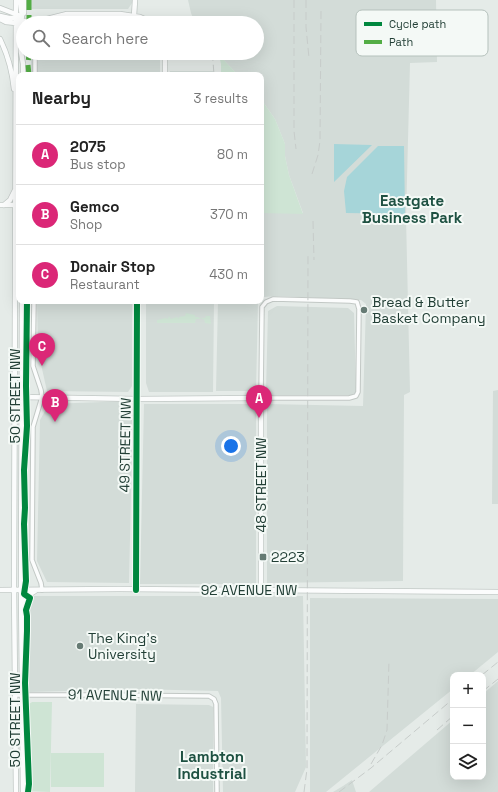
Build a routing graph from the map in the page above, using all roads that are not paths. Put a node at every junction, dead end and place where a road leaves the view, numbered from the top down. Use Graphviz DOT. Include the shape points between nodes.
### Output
graph roads {
  1 [pos="16,0"];
  2 [pos="20,0"];
  3 [pos="24,0"];
  4 [pos="136,0"];
  5 [pos="0,8"];
  6 [pos="0,16"];
  7 [pos="19,16"];
  8 [pos="20,16"];
  9 [pos="22,16"];
  10 [pos="60,16"];
  11 [pos="134,16"];
  12 [pos="16,18"];
  13 [pos="0,19"];
  14 [pos="16,19"];
  15 [pos="16,21"];
  16 [pos="0,39"];
  17 [pos="18,60"];
  18 [pos="22,60"];
  19 [pos="23,60"];
  20 [pos="35,60"];
  21 [pos="165,60"];
  22 [pos="23,64"];
  23 [pos="18,72"];
  24 [pos="23,72"];
  25 [pos="35,72"];
  26 [pos="165,72"];
  27 [pos="16,115"];
  28 [pos="16,187"];
  29 [pos="2,205"];
  30 [pos="16,205"];
  31 [pos="16,301"];
  32 [pos="22,304"];
  33 [pos="34,304"];
  34 [pos="137,304"];
  35 [pos="15,397"];
  36 [pos="22,397"];
  37 [pos="42,397"];
  38 [pos="261,398"];
  39 [pos="138,399"];
  40 [pos="0,590"];
  41 [pos="14,590"];
  42 [pos="21,590"];
  43 [pos="40,590"];
  44 [pos="136,590"];
  45 [pos="261,590"];
  46 [pos="498,592"];
  47 [pos="21,614"];
  48 [pos="15,695"];
  49 [pos="22,695"];
  50 [pos="16,792"];
  51 [pos="23,792"];
  52 [pos="217,792"];
  1 -- 7 [label="main road, 50 STREET NW"];
  2 -- 8 [label="main road"];
  3 -- 9 [label="main road, 50 STREET NW"];
  4 -- 11 [label="main road"];
  5 -- 12 [label="main road"];
  6 -- 14 [label="main road"];
  10 -- 11 [label="main road"];
  13 -- 15 [label="main road" via="6,22"];
  16 -- 27 [label="main road" via="11,68"];
  17 -- 23 [label="main road, 50 STREET NW"];
  18 -- 22 [label="main road"];
  19 -- 22 [label="main road"];
  20 -- 25 [label="street"];
  21 -- 26 [label="main road"];
  22 -- 24 [label="main road"];
  27 -- 28 [label="main road, 50 STREET NW"];
  28 -- 29 [label="main road" via="10,200"];
  29 -- 30 [label="main road"];
  31 -- 35 [label="main road, 50 STREET NW"];
  32 -- 36 [label="main road, 50 STREET NW"];
  33 -- 37 [label="street, 50 STREET NW" via="33,366"];
  34 -- 39 [label="main road, 49 STREET NW"];
  35 -- 36 [label="main road"];
  35 -- 41 [label="main road, 50 STREET NW"];
  36 -- 37 [label="main road"];
  36 -- 42 [label="main road, 50 STREET NW"];
  37 -- 39 [label="main road"];
  37 -- 43 [label="street, 50 STREET NW" via="33,427 32,560 41,583"];
  38 -- 38 [label="street, 48 STREET NW" via="262,308 266,302 273,299 357,302 359,309 356,396"];
  38 -- 39 [label="main road"];
  38 -- 45 [label="main road, 48 STREET NW"];
  39 -- 44 [label="main road, 49 STREET NW"];
  40 -- 41 [label="main road, 92 AVENUE NW"];
  41 -- 42 [label="main road, 92 AVENUE NW"];
  41 -- 48 [label="main road, 50 STREET NW"];
  42 -- 43 [label="main road, 92 AVENUE NW"];
  42 -- 47 [label="main road, 50 STREET NW"];
  43 -- 44 [label="main road, 92 AVENUE NW"];
  43 -- 47 [label="main road" via="27,596"];
  44 -- 45 [label="main road, 92 AVENUE NW"];
  45 -- 46 [label="main road, 92 AVENUE NW"];
  47 -- 49 [label="main road, 50 STREET NW"];
  48 -- 49 [label="street, 91 AVENUE NW"];
  48 -- 50 [label="main road, 50 STREET NW"];
  49 -- 51 [label="main road, 50 STREET NW"];
  49 -- 52 [label="street, 91 AVENUE NW" via="209,696 216,704"];
}
